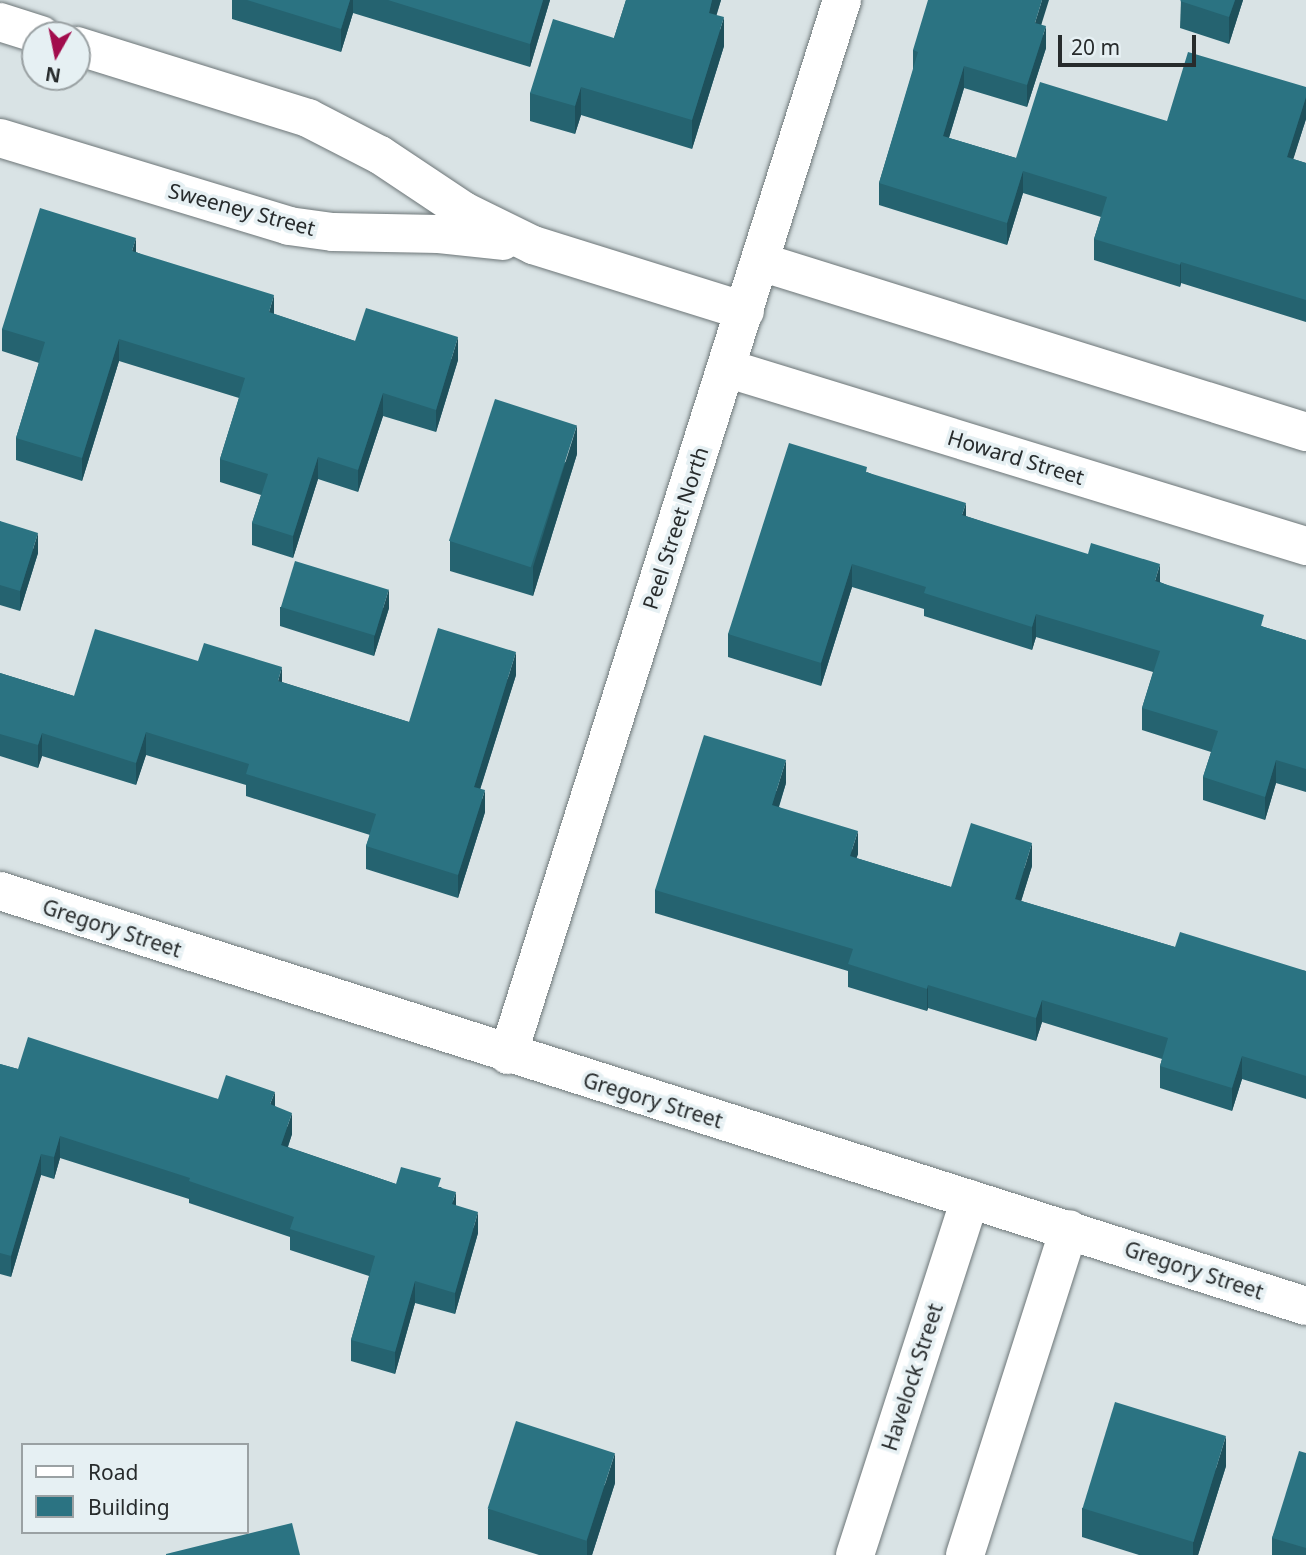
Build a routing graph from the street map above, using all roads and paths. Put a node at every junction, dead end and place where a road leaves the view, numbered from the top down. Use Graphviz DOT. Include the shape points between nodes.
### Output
graph roads {
  1 [pos="842,0"];
  2 [pos="0,22"];
  3 [pos="21,29"];
  4 [pos="91,50"];
  5 [pos="0,138"];
  6 [pos="533,246"];
  7 [pos="761,261"];
  8 [pos="745,311"];
  9 [pos="726,368"];
  10 [pos="1306,432"];
  11 [pos="1306,546"];
  12 [pos="0,891"];
  13 [pos="508,1055"];
  14 [pos="970,1199"];
  15 [pos="1069,1229"];
  16 [pos="1306,1306"];
  17 [pos="855,1555"];
  18 [pos="965,1555"];
  1 -- 7 [label="street, Peel Street North"];
  2 -- 3 [label="street"];
  4 -- 6 [label="street, Sweeney Street" via="308,118 380,155 464,212"];
  5 -- 6 [label="street, Sweeney Street" via="289,226 333,232 439,234"];
  6 -- 8 [label="street, Sweeney Street"];
  7 -- 8 [label="street, Peel Street North"];
  7 -- 10 [label="street"];
  8 -- 9 [label="street, Peel Street North"];
  9 -- 11 [label="street, Howard Street"];
  9 -- 13 [label="street, Peel Street North"];
  12 -- 13 [label="street, Gregory Street"];
  13 -- 14 [label="street, Gregory Street"];
  14 -- 15 [label="street, Gregory Street"];
  14 -- 17 [label="street, Havelock Street"];
  15 -- 16 [label="street, Gregory Street"];
  15 -- 18 [label="street"];
}
